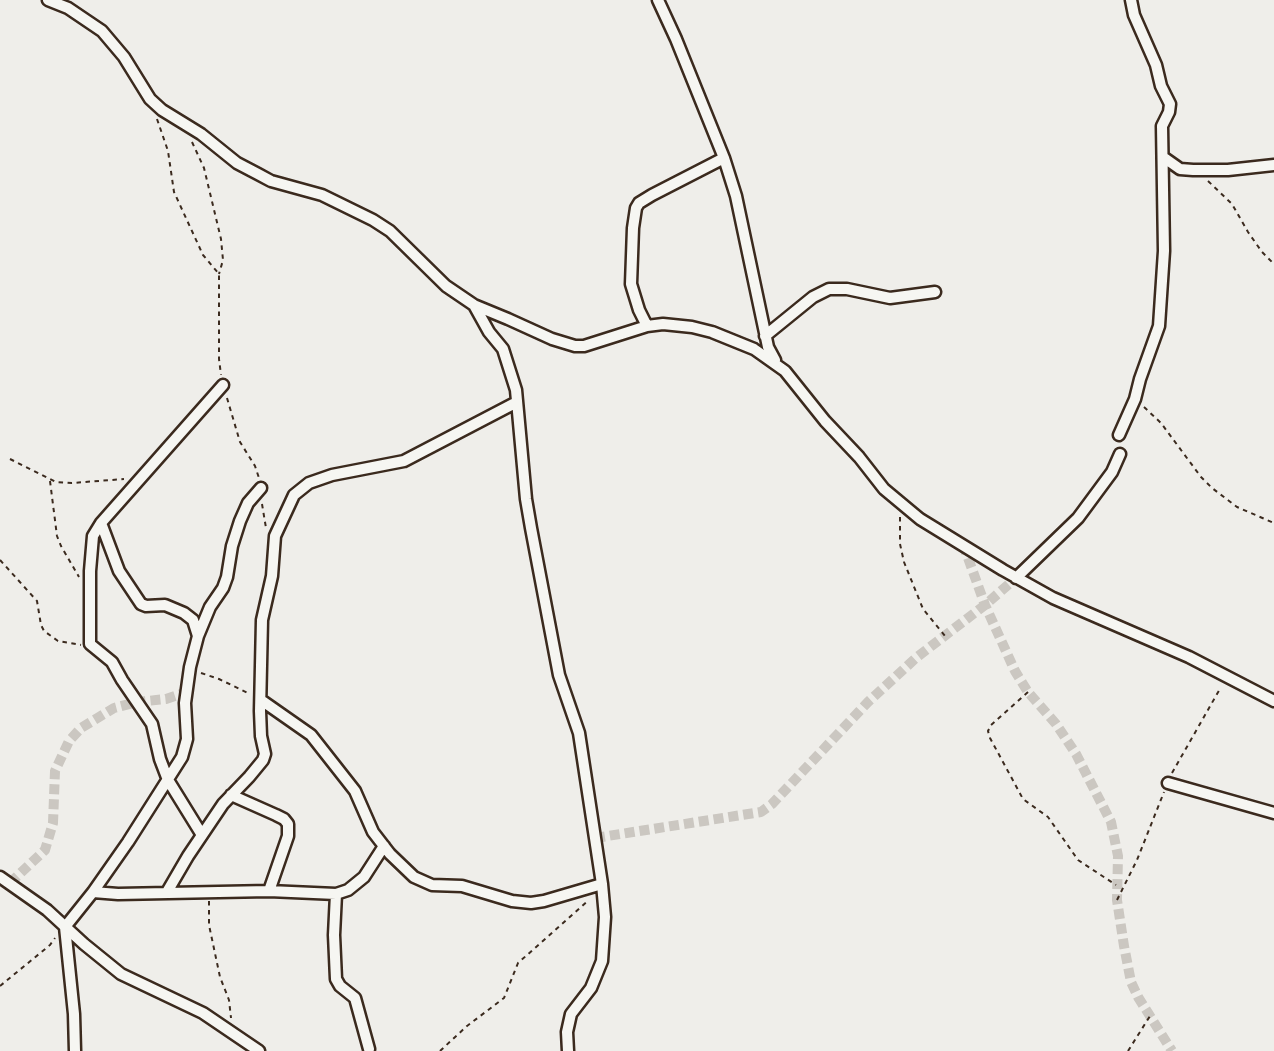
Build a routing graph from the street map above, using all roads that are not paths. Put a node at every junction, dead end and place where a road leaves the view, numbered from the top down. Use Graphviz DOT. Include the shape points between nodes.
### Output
graph roads {
  1 [pos="48,0"];
  2 [pos="657,0"];
  3 [pos="1131,0"];
  4 [pos="1162,157"];
  5 [pos="724,158"];
  6 [pos="1274,165"];
  7 [pos="935,292"];
  8 [pos="474,305"];
  9 [pos="647,326"];
  10 [pos="765,336"];
  11 [pos="776,363"];
  12 [pos="223,385"];
  13 [pos="517,402"];
  14 [pos="1119,435"];
  15 [pos="1120,454"];
  16 [pos="261,488"];
  17 [pos="101,523"];
  18 [pos="1016,578"];
  19 [pos="198,636"];
  20 [pos="261,700"];
  21 [pos="1274,701"];
  22 [pos="168,780"];
  23 [pos="1168,783"];
  24 [pos="231,795"];
  25 [pos="1274,813"];
  26 [pos="202,835"];
  27 [pos="384,846"];
  28 [pos="0,877"];
  29 [pos="600,884"];
  30 [pos="268,891"];
  31 [pos="93,892"];
  32 [pos="167,892"];
  33 [pos="336,894"];
  34 [pos="64,927"];
  35 [pos="369,1048"];
  36 [pos="75,1051"];
  37 [pos="259,1051"];
  38 [pos="568,1051"];
  1 -- 8 [label="street" via="86,19 108,37 155,105 258,174 322,195 373,219 446,286"];
  2 -- 5 [label="street"];
  3 -- 4 [label="street" via="1161,86 1170,100 1162,126"];
  4 -- 6 [label="street" via="1180,169 1193,170"];
  4 -- 14 [label="street" via="1164,250 1160,314 1154,343"];
  5 -- 9 [label="street" via="652,195 636,208 631,284"];
  5 -- 10 [label="street" via="736,196"];
  7 -- 10 [label="street" via="890,298 829,288"];
  8 -- 9 [label="street" via="579,347"];
  8 -- 13 [label="street" via="502,349"];
  9 -- 11 [label="street" via="673,324 712,332 754,349"];
  10 -- 11 [label="street"];
  11 -- 18 [label="street" via="898,503"];
  12 -- 17 [label="street"];
  13 -- 20 [label="street" via="404,461 332,475 309,483 294,495 275,537 272,576 262,620"];
  13 -- 29 [label="street" via="531,528 559,675 579,733"];
  15 -- 18 [label="street" via="1112,472 1078,518"];
  16 -- 19 [label="street" via="240,521 223,588"];
  17 -- 19 [label="street" via="119,572 141,604 165,604 184,613 193,620"];
  17 -- 22 [label="street" via="91,544 90,644 112,662 152,724"];
  18 -- 21 [label="street" via="1189,657"];
  19 -- 22 [label="street" via="184,710 187,739"];
  20 -- 24 [label="street" via="260,728 265,754"];
  20 -- 27 [label="street" via="306,730 328,755 355,791 373,832"];
  22 -- 26 [label="street"];
  22 -- 31 [label="street"];
  23 -- 25 [label="street"];
  24 -- 26 [label="street"];
  24 -- 30 [label="street" via="288,824 288,836"];
  26 -- 32 [label="street"];
  27 -- 29 [label="street" via="414,877 432,885 462,886 512,901 544,901"];
  27 -- 33 [label="street" via="364,877"];
  28 -- 34 [label="street"];
  29 -- 38 [label="street" via="605,917 602,961 591,988 571,1014"];
  30 -- 32 [label="street"];
  30 -- 33 [label="street"];
  31 -- 32 [label="street"];
  31 -- 34 [label="street"];
  33 -- 35 [label="street" via="336,979 355,999"];
  34 -- 36 [label="street"];
  34 -- 37 [label="street" via="121,974 203,1013"];
}
